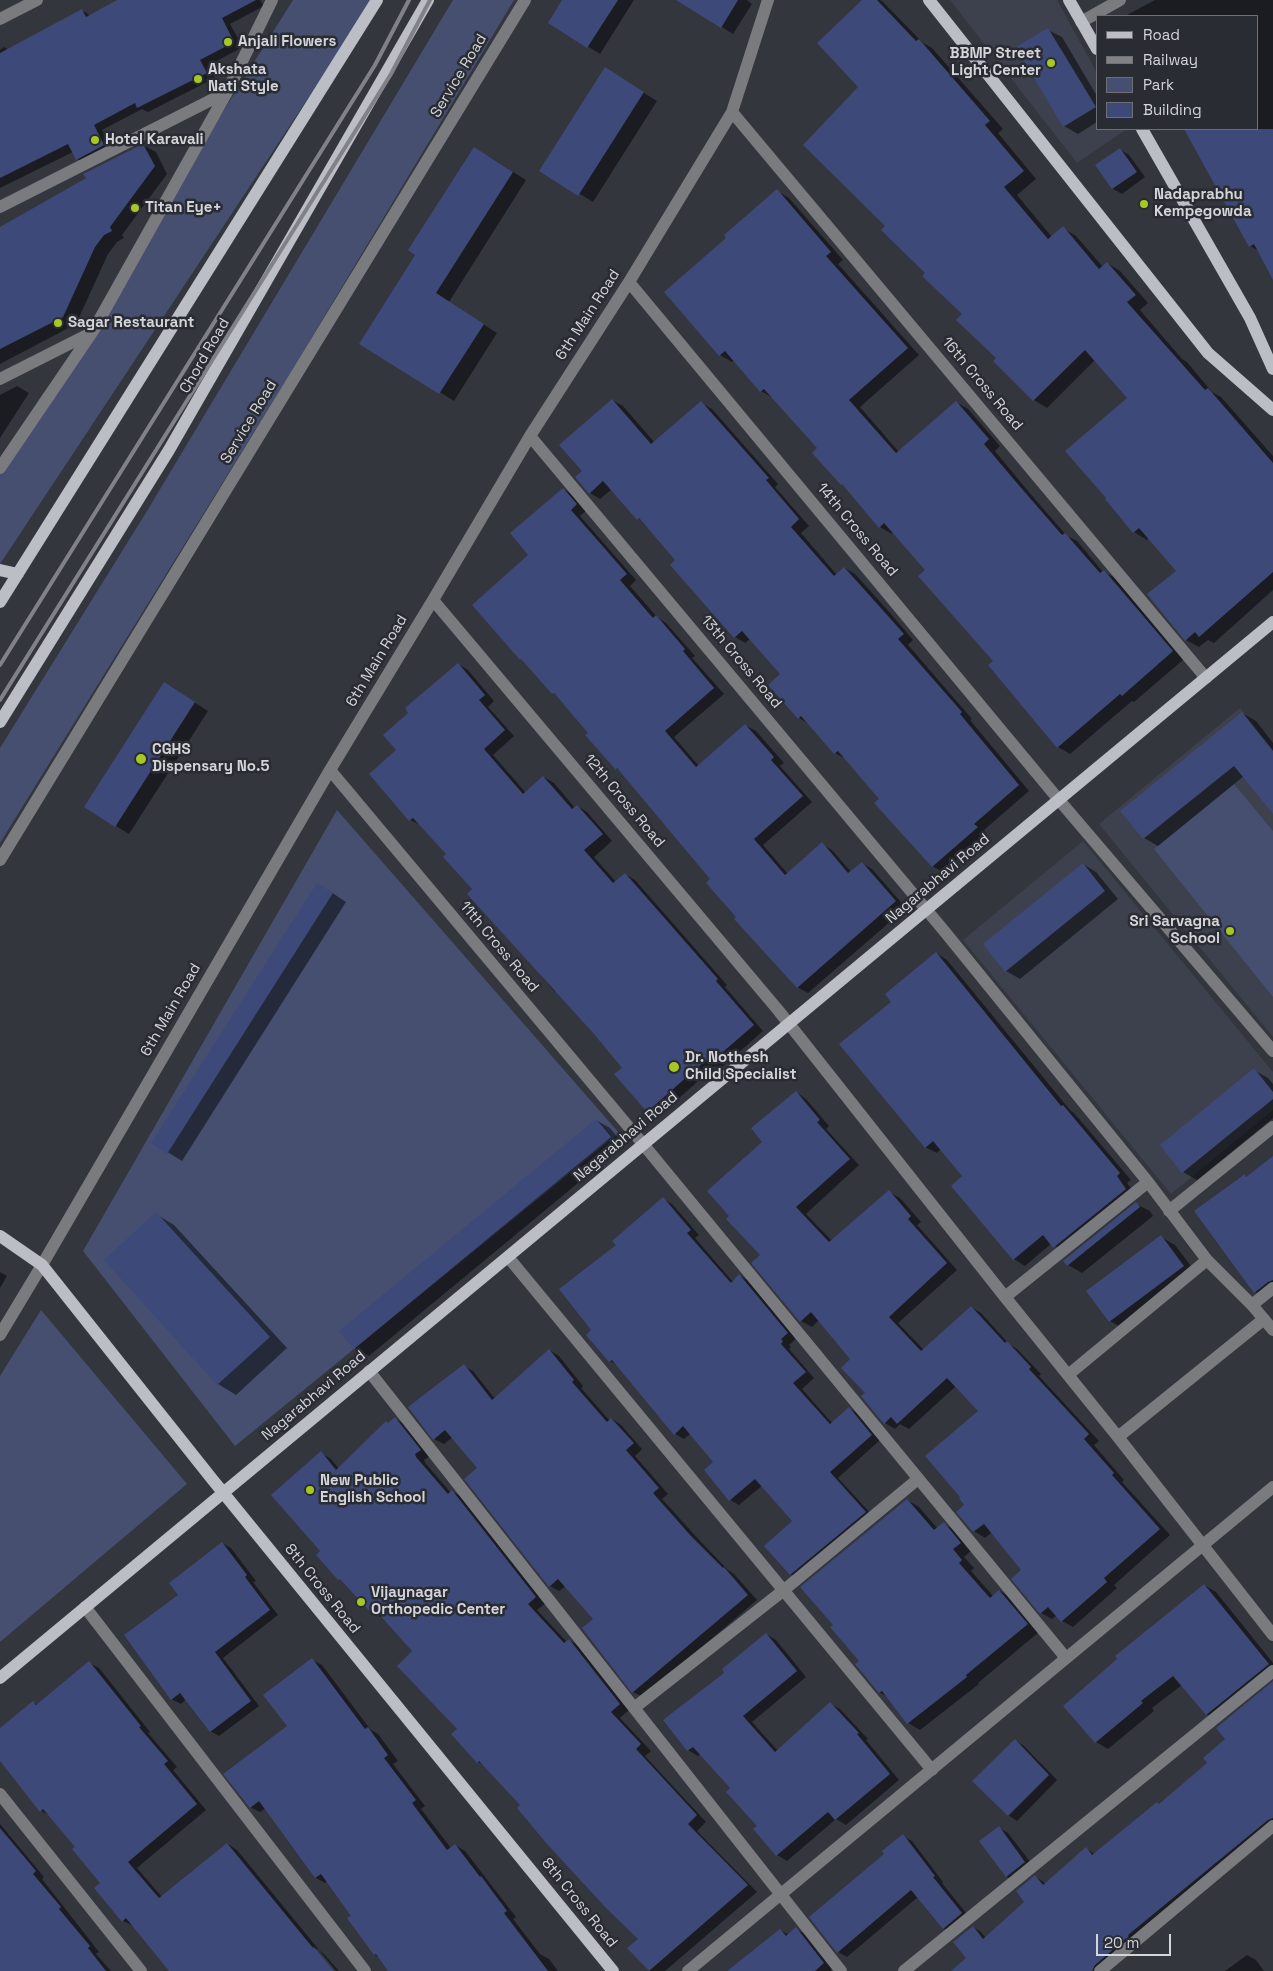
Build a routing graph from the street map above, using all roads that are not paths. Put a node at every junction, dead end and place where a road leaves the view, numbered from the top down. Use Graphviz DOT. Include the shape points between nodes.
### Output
graph roads {
  1 [pos="37,0"];
  2 [pos="272,0"];
  3 [pos="377,0"];
  4 [pos="428,0"];
  5 [pos="525,0"];
  6 [pos="768,0"];
  7 [pos="929,0"];
  8 [pos="1069,0"];
  9 [pos="1120,0"];
  10 [pos="0,19"];
  11 [pos="1081,22"];
  12 [pos="1096,47"];
  13 [pos="227,92"];
  14 [pos="732,112"];
  15 [pos="1143,130"];
  16 [pos="0,207"];
  17 [pos="629,282"];
  18 [pos="93,332"];
  19 [pos="1273,368"];
  20 [pos="0,379"];
  21 [pos="1273,410"];
  22 [pos="530,436"];
  23 [pos="0,468"];
  24 [pos="0,570"];
  25 [pos="18,574"];
  26 [pos="433,600"];
  27 [pos="0,602"];
  28 [pos="1273,622"];
  29 [pos="1206,678"];
  30 [pos="0,722"];
  31 [pos="330,770"];
  32 [pos="1059,800"];
  33 [pos="0,860"];
  34 [pos="926,910"];
  35 [pos="789,1024"];
  36 [pos="1273,1051"];
  37 [pos="1273,1127"];
  38 [pos="643,1144"];
  39 [pos="1148,1182"];
  40 [pos="1169,1211"];
  41 [pos="0,1236"];
  42 [pos="508,1256"];
  43 [pos="1207,1260"];
  44 [pos="42,1265"];
  45 [pos="1273,1288"];
  46 [pos="1005,1296"];
  47 [pos="1252,1304"];
  48 [pos="1264,1319"];
  49 [pos="1273,1330"];
  50 [pos="0,1334"];
  51 [pos="369,1371"];
  52 [pos="1068,1375"];
  53 [pos="1118,1437"];
  54 [pos="918,1479"];
  55 [pos="1273,1487"];
  56 [pos="223,1493"];
  57 [pos="1202,1546"];
  58 [pos="784,1590"];
  59 [pos="85,1607"];
  60 [pos="1273,1635"];
  61 [pos="1066,1658"];
  62 [pos="1273,1671"];
  63 [pos="0,1678"];
  64 [pos="634,1708"];
  65 [pos="932,1770"];
  66 [pos="0,1794"];
  67 [pos="1273,1826"];
  68 [pos="781,1894"];
  69 [pos="141,1971"];
  70 [pos="365,1971"];
  71 [pos="613,1971"];
  72 [pos="688,1971"];
  73 [pos="841,1971"];
  74 [pos="904,1971"];
  75 [pos="1100,1971"];
  1 -- 10 [label="street"];
  2 -- 13 [label="street"];
  3 -- 25 [label="main road"];
  4 -- 30 [label="main road, Chord Road" via="169,450"];
  5 -- 33 [label="street, Service Road"];
  6 -- 14 [label="street, 6th Main Road"];
  7 -- 21 [label="main road" via="1208,353"];
  8 -- 11 [label="main road"];
  9 -- 11 [label="street"];
  11 -- 12 [label="main road"];
  13 -- 16 [label="street"];
  13 -- 18 [label="street"];
  14 -- 17 [label="street, 6th Main Road"];
  14 -- 29 [label="street, 16th Cross Road"];
  15 -- 19 [label="main road" via="1250,318"];
  17 -- 22 [label="street, 6th Main Road"];
  17 -- 32 [label="street, 14th Cross Road"];
  18 -- 20 [label="street"];
  18 -- 23 [label="street"];
  22 -- 26 [label="street, 6th Main Road"];
  22 -- 34 [label="street, 13th Cross Road"];
  24 -- 25 [label="main road"];
  25 -- 27 [label="main road"];
  26 -- 31 [label="street, 6th Main Road"];
  26 -- 35 [label="street, 12th Cross Road"];
  28 -- 29 [label="main road, Nagarabhavi Road"];
  29 -- 32 [label="main road, Nagarabhavi Road"];
  31 -- 38 [label="street, 11th Cross Road"];
  31 -- 44 [label="street, 6th Main Road"];
  32 -- 34 [label="main road, Nagarabhavi Road"];
  32 -- 36 [label="street, 14th Cross Road"];
  34 -- 35 [label="main road, Nagarabhavi Road"];
  34 -- 39 [label="street, 13th Cross Road"];
  35 -- 38 [label="main road, Nagarabhavi Road"];
  35 -- 46 [label="street, 12th Cross Road"];
  37 -- 40 [label="street"];
  38 -- 42 [label="main road, Nagarabhavi Road"];
  38 -- 54 [label="street, 11th Cross Road"];
  39 -- 40 [label="street, 13th Cross Road"];
  39 -- 46 [label="street"];
  40 -- 43 [label="street, 13th Cross Road"];
  41 -- 44 [label="main road, 8th Cross Road"];
  42 -- 51 [label="main road, Nagarabhavi Road"];
  42 -- 58 [label="street"];
  43 -- 47 [label="street, 13th Cross Road"];
  43 -- 52 [label="street"];
  44 -- 50 [label="street, 6th Main Road"];
  44 -- 56 [label="main road, 8th Cross Road"];
  45 -- 47 [label="street"];
  46 -- 52 [label="street, 12th Cross Road"];
  47 -- 48 [label="street, 13th Cross Road"];
  48 -- 49 [label="street, 13th Cross Road"];
  48 -- 53 [label="street"];
  51 -- 56 [label="main road, Nagarabhavi Road"];
  51 -- 64 [label="street"];
  52 -- 53 [label="street, 12th Cross Road"];
  53 -- 57 [label="street, 12th Cross Road"];
  54 -- 58 [label="street"];
  54 -- 61 [label="street, 11th Cross Road"];
  55 -- 57 [label="street"];
  56 -- 59 [label="main road, Nagarabhavi Road"];
  56 -- 71 [label="main road, 8th Cross Road"];
  57 -- 60 [label="street, 12th Cross Road"];
  57 -- 61 [label="street"];
  58 -- 64 [label="street"];
  58 -- 65 [label="street"];
  59 -- 63 [label="main road, Nagarabhavi Road"];
  59 -- 70 [label="street"];
  61 -- 65 [label="street"];
  62 -- 74 [label="street"];
  64 -- 68 [label="street"];
  65 -- 68 [label="street"];
  66 -- 69 [label="street"];
  67 -- 75 [label="street"];
  68 -- 72 [label="street"];
  68 -- 73 [label="street"];
}
